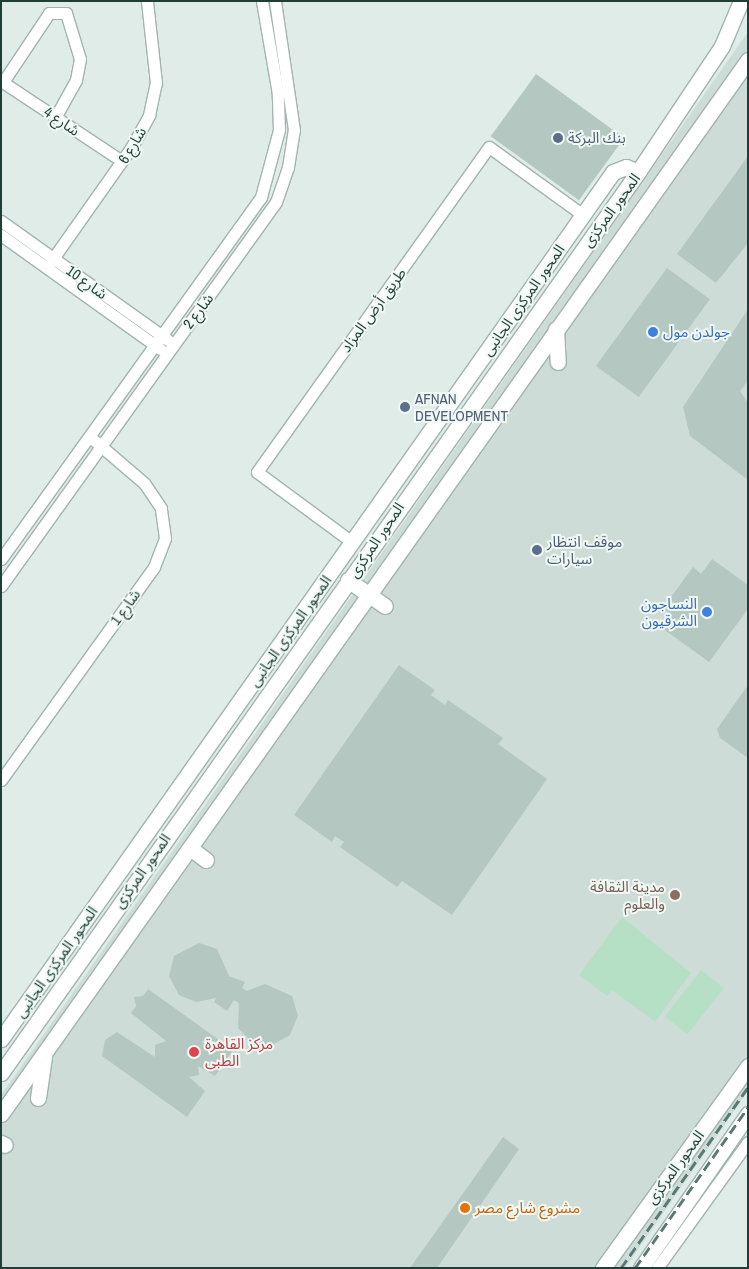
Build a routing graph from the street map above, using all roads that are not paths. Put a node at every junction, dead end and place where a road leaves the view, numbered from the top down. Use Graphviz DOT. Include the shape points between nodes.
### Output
graph roads {
  1 [pos="147,1"];
  2 [pos="742,1"];
  3 [pos="276,5"];
  4 [pos="263,6"];
  5 [pos="748,9"];
  6 [pos="748,60"];
  7 [pos="2,81"];
  8 [pos="56,116"];
  9 [pos="279,130"];
  10 [pos="294,130"];
  11 [pos="657,145"];
  12 [pos="677,158"];
  13 [pos="122,161"];
  14 [pos="638,172"];
  15 [pos="583,215"];
  16 [pos="1,221"];
  17 [pos="1,235"];
  18 [pos="50,263"];
  19 [pos="556,329"];
  20 [pos="159,341"];
  21 [pos="170,349"];
  22 [pos="558,362"];
  23 [pos="90,437"];
  24 [pos="423,443"];
  25 [pos="101,446"];
  26 [pos="429,462"];
  27 [pos="352,542"];
  28 [pos="1,559"];
  29 [pos="348,580"];
  30 [pos="1,586"];
  31 [pos="368,593"];
  32 [pos="385,606"];
  33 [pos="249,766"];
  34 [pos="216,768"];
  35 [pos="1,780"];
  36 [pos="174,826"];
  37 [pos="206,826"];
  38 [pos="190,848"];
  39 [pos="206,860"];
  40 [pos="1,1039"];
  41 [pos="44,1054"];
  42 [pos="748,1066"];
  43 [pos="1,1073"];
  44 [pos="38,1098"];
  45 [pos="1,1114"];
  46 [pos="748,1114"];
  47 [pos="748,1142"];
  48 [pos="603,1268"];
  49 [pos="641,1268"];
  50 [pos="656,1268"];
  1 -- 13 [label="street, شارع 6" via="156,83 149,116"];
  2 -- 5 [label="main road"];
  2 -- 11 [label="main road, المحور المركزى" via="722,46"];
  3 -- 4 [label="street"];
  3 -- 10 [label="street, شارع 2"];
  4 -- 9 [label="street, شارع 2" via="278,94"];
  6 -- 12 [label="main road, المحور المركزى"];
  7 -- 8 [label="street, شارع 4"];
  7 -- 8 [label="street" via="49,13 66,14 80,59 76,80"];
  8 -- 13 [label="street, شارع 4"];
  9 -- 10 [label="street"];
  9 -- 20 [label="street, شارع 2" via="261,197"];
  10 -- 21 [label="street, شارع 2" via="288,167 276,202"];
  11 -- 12 [label="main road" via="670,147"];
  11 -- 14 [label="main road, المحور المركزى"];
  12 -- 19 [label="main road, المحور المركزى"];
  13 -- 18 [label="street, شارع 6"];
  14 -- 15 [label="main road, المحور المركزى الجانبى" via="617,169"];
  14 -- 26 [label="main road, المحور المركزى"];
  15 -- 24 [label="main road, المحور المركزى الجانبى"];
  15 -- 27 [label="street, طريق أرض المزاد" via="489,147 257,472"];
  16 -- 18 [label="street, شارع 10"];
  17 -- 18 [label="street, شارع 10"];
  18 -- 20 [label="street, شارع 10"];
  19 -- 22 [label="main road"];
  19 -- 31 [label="main road, المحور المركزى"];
  20 -- 21 [label="street, شارع 10"];
  20 -- 23 [label="street, شارع 2"];
  21 -- 25 [label="street, شارع 2"];
  23 -- 25 [label="street, شارع 1"];
  23 -- 28 [label="street, شارع 2"];
  24 -- 26 [label="main road"];
  24 -- 27 [label="main road, المحور المركزى الجانبى"];
  25 -- 30 [label="street, شارع 2"];
  25 -- 35 [label="street, شارع 1" via="144,482 161,508 165,538 154,567"];
  26 -- 29 [label="main road, المحور المركزى"];
  27 -- 40 [label="main road, المحور المركزى الجانبى"];
  29 -- 31 [label="main road"];
  29 -- 34 [label="main road, المحور المركزى"];
  31 -- 32 [label="main road"];
  31 -- 33 [label="main road, المحور المركزى"];
  33 -- 34 [label="main road" via="228,781 220,777"];
  33 -- 37 [label="main road, المحور المركزى"];
  34 -- 36 [label="main road, المحور المركزى"];
  36 -- 37 [label="main road" via="194,813 202,816"];
  36 -- 43 [label="main road, المحور المركزى"];
  37 -- 38 [label="main road, المحور المركزى"];
  38 -- 39 [label="main road"];
  38 -- 41 [label="main road, المحور المركزى"];
  41 -- 44 [label="main road"];
  41 -- 45 [label="main road, المحور المركزى"];
  42 -- 48 [label="main road, المحور المركزى"];
  46 -- 49 [label="main road, المحور المركزى"];
  47 -- 50 [label="street"];
}
